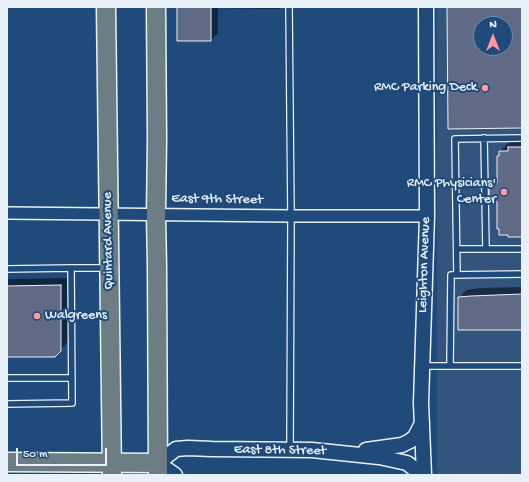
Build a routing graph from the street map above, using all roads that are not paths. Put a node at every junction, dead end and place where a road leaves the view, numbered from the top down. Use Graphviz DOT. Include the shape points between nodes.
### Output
graph roads {
  1 [pos="106,7"];
  2 [pos="156,7"];
  3 [pos="289,7"];
  4 [pos="426,7"];
  5 [pos="484,138"];
  6 [pos="522,138"];
  7 [pos="7,213"];
  8 [pos="110,214"];
  9 [pos="156,214"];
  10 [pos="291,216"];
  11 [pos="427,216"];
  12 [pos="457,249"];
  13 [pos="486,249"];
  14 [pos="522,249"];
  15 [pos="71,268"];
  16 [pos="110,268"];
  17 [pos="7,269"];
  18 [pos="522,274"];
  19 [pos="457,275"];
  20 [pos="450,365"];
  21 [pos="422,366"];
  22 [pos="522,366"];
  23 [pos="7,378"];
  24 [pos="72,378"];
  25 [pos="7,404"];
  26 [pos="422,422"];
  27 [pos="290,450"];
  28 [pos="338,453"];
  29 [pos="15,464"];
  30 [pos="112,469"];
  31 [pos="158,469"];
  32 [pos="175,475"];
  33 [pos="423,475"];
  1 -- 8 [label="main road, Quintard Avenue"];
  2 -- 9 [label="main road"];
  3 -- 10 [label="lane"];
  4 -- 11 [label="street, Leighton Avenue"];
  5 -- 6 [label="lane"];
  5 -- 12 [label="lane" via="455,139"];
  5 -- 13 [label="lane"];
  7 -- 8 [label="street, East 9th Street"];
  8 -- 9 [label="street, East 9th Street"];
  8 -- 16 [label="main road, Quintard Avenue"];
  9 -- 10 [label="street, East 9th Street"];
  9 -- 31 [label="main road"];
  10 -- 11 [label="street, East 9th Street"];
  10 -- 27 [label="lane"];
  11 -- 21 [label="street, Leighton Avenue"];
  12 -- 13 [label="lane"];
  12 -- 19 [label="lane"];
  13 -- 14 [label="lane"];
  15 -- 16 [label="lane"];
  15 -- 17 [label="lane"];
  15 -- 24 [label="lane"];
  16 -- 30 [label="main road, Quintard Avenue"];
  18 -- 19 [label="lane"];
  19 -- 20 [label="lane" via="450,275"];
  20 -- 21 [label="lane"];
  20 -- 22 [label="lane"];
  21 -- 26 [label="street, Leighton Avenue"];
  23 -- 24 [label="lane"];
  24 -- 25 [label="lane" via="72,403"];
  26 -- 28 [label="street" via="415,437 402,445"];
  26 -- 33 [label="street, Leighton Avenue"];
  27 -- 28 [label="street, East 8th Street"];
  27 -- 31 [label="street, East 8th Street" via="176,449"];
  28 -- 33 [label="street, East 8th Street" via="407,463"];
  29 -- 30 [label="main road"];
  30 -- 31 [label="main road"];
  31 -- 32 [label="street"];
}
